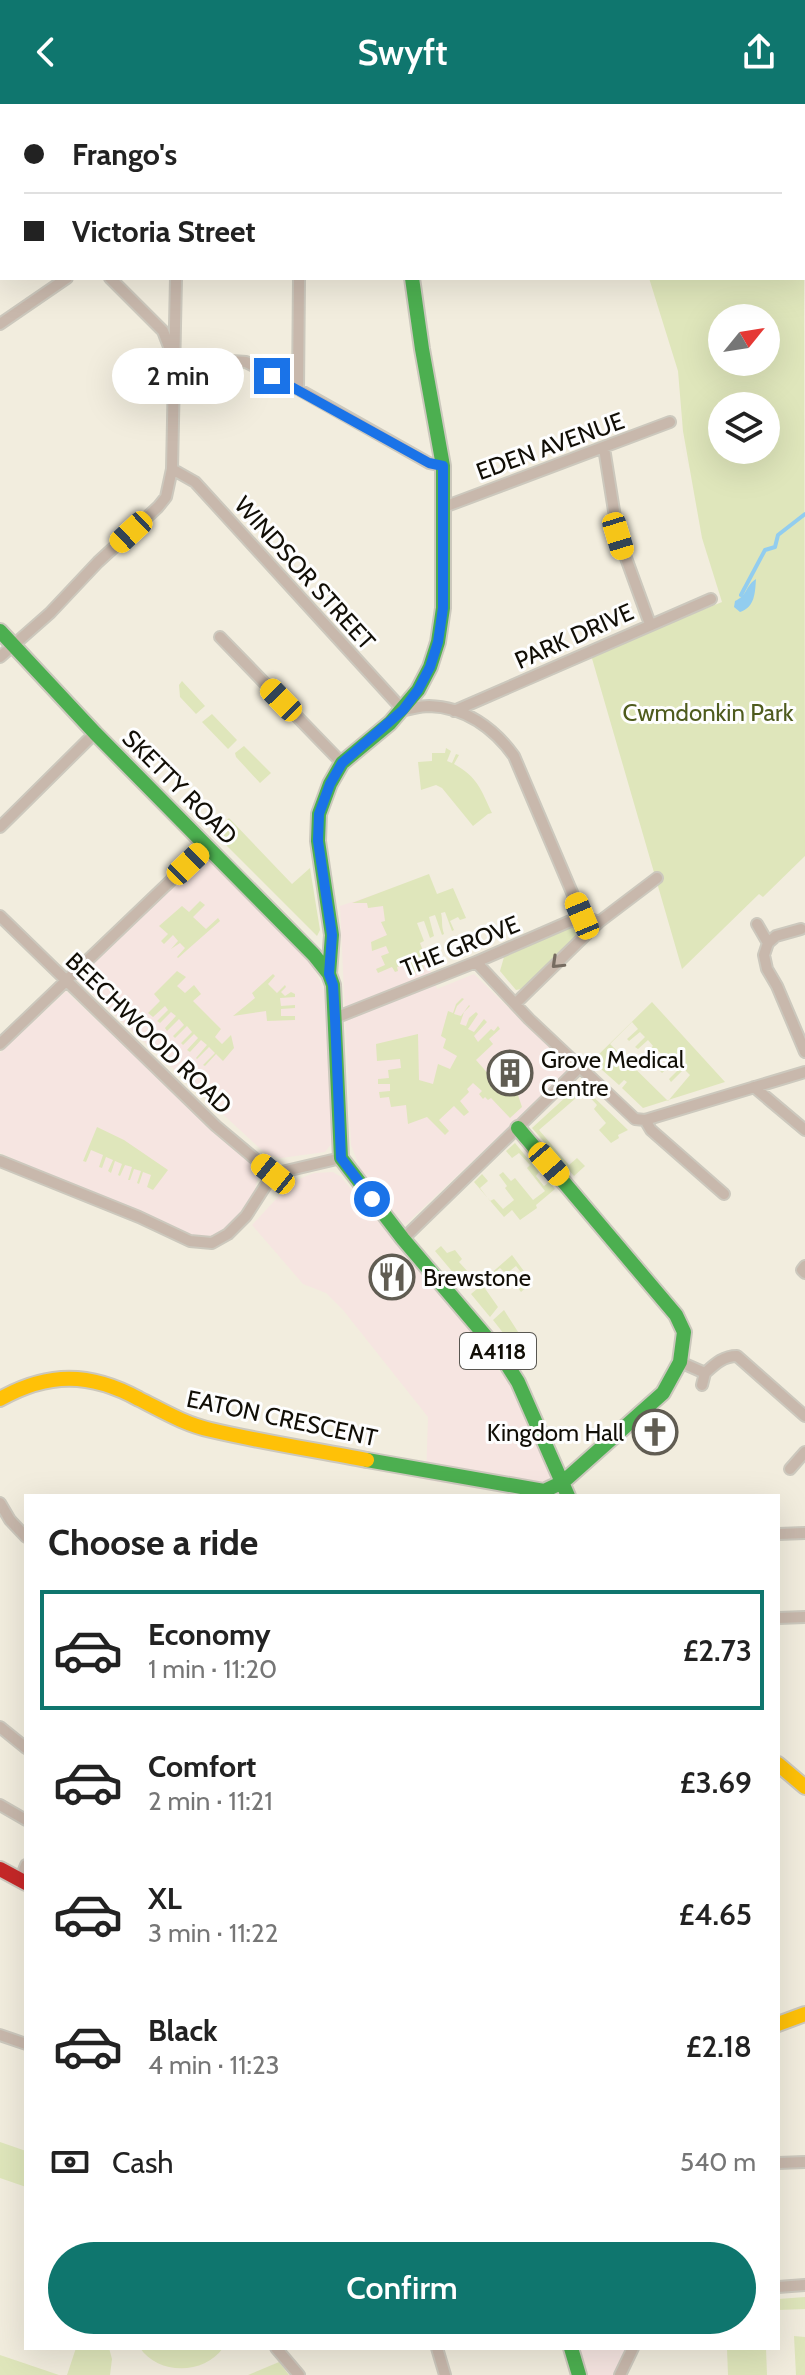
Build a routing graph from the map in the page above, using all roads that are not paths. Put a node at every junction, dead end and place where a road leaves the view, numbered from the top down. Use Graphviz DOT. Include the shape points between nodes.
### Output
graph roads {
  1 [pos="64,280"];
  2 [pos="112,280"];
  3 [pos="176,280"];
  4 [pos="299,280"];
  5 [pos="412,280"];
  6 [pos="0,324"];
  7 [pos="173,357"];
  8 [pos="298,389"];
  9 [pos="670,422"];
  10 [pos="604,448"];
  11 [pos="443,466"];
  12 [pos="172,469"];
  13 [pos="444,507"];
  14 [pos="711,599"];
  15 [pos="650,624"];
  16 [pos="0,631"];
  17 [pos="220,637"];
  18 [pos="13,646"];
  19 [pos="0,657"];
  20 [pos="403,710"];
  21 [pos="454,711"];
  22 [pos="95,733"];
  23 [pos="342,763"];
  24 [pos="0,827"];
  25 [pos="207,846"];
  26 [pos="657,878"];
  27 [pos="0,916"];
  28 [pos="582,916"];
  29 [pos="599,922"];
  30 [pos="757,924"];
  31 [pos="801,929"];
  32 [pos="768,943"];
  33 [pos="476,962"];
  34 [pos="329,974"];
  35 [pos="66,980"];
  36 [pos="515,1004"];
  37 [pos="335,1018"];
  38 [pos="0,1044"];
  39 [pos="805,1052"];
  40 [pos="580,1067"];
  41 [pos="805,1072"];
  42 [pos="754,1087"];
  43 [pos="645,1120"];
  44 [pos="518,1128"];
  45 [pos="805,1130"];
  46 [pos="341,1158"];
  47 [pos="0,1161"];
  48 [pos="273,1174"];
  49 [pos="724,1194"];
  50 [pos="403,1239"];
  51 [pos="805,1266"];
  52 [pos="805,1273"];
  53 [pos="680,1362"];
  54 [pos="705,1373"];
  55 [pos="702,1385"];
  56 [pos="0,1399"];
  57 [pos="805,1416"];
  58 [pos="805,1452"];
  59 [pos="790,1469"];
  60 [pos="566,1489"];
  61 [pos="0,1503"];
  62 [pos="805,1533"];
  63 [pos="780,1534"];
  64 [pos="24,1535"];
  65 [pos="805,1617"];
  66 [pos="780,1618"];
  67 [pos="0,1727"];
  68 [pos="24,1746"];
  69 [pos="780,1766"];
  70 [pos="805,1787"];
  71 [pos="0,1805"];
  72 [pos="24,1819"];
  73 [pos="0,1869"];
  74 [pos="24,1876"];
  75 [pos="805,2014"];
  76 [pos="780,2023"];
  77 [pos="0,2035"];
  78 [pos="24,2043"];
  79 [pos="805,2162"];
  80 [pos="780,2163"];
  81 [pos="805,2285"];
  82 [pos="780,2287"];
  83 [pos="278,2350"];
  84 [pos="438,2350"];
  85 [pos="572,2350"];
  86 [pos="632,2350"];
  87 [pos="299,2375"];
  88 [pos="445,2375"];
  89 [pos="579,2375"];
  90 [pos="620,2375"];
  1 -- 6 [label="street"];
  2 -- 7 [label="street" via="163,331"];
  3 -- 7 [label="street"];
  4 -- 8 [label="street"];
  5 -- 11 [label="street"];
  7 -- 8 [label="street" via="246,362"];
  7 -- 12 [label="street"];
  8 -- 11 [label="street"];
  9 -- 10 [label="street, EDEN AVENUE"];
  10 -- 13 [label="street, EDEN AVENUE"];
  10 -- 15 [label="street" via="618,536"];
  11 -- 13 [label="street"];
  12 -- 18 [label="street" via="166,497 158,507"];
  12 -- 20 [label="street, WINDSOR STREET" via="195,482"];
  13 -- 20 [label="street" via="438,642 430,667"];
  14 -- 15 [label="street, PARK DRIVE"];
  15 -- 21 [label="street, PARK DRIVE"];
  16 -- 18 [label="street, SKETTY ROAD"];
  17 -- 23 [label="street"];
  18 -- 19 [label="street"];
  18 -- 22 [label="street, SKETTY ROAD"];
  20 -- 21 [label="street" via="428,706"];
  20 -- 23 [label="street"];
  21 -- 28 [label="street" via="482,722 514,756"];
  22 -- 24 [label="street"];
  22 -- 25 [label="street, SKETTY ROAD"];
  23 -- 34 [label="street" via="319,814 332,935"];
  25 -- 34 [label="street, SKETTY ROAD"];
  25 -- 35 [label="street"];
  26 -- 29 [label="street"];
  27 -- 35 [label="street, BEECHWOOD ROAD"];
  28 -- 29 [label="street"];
  28 -- 33 [label="street, THE GROVE"];
  29 -- 36 [label="street, one-way"];
  30 -- 32 [label="street"];
  31 -- 32 [label="street"];
  32 -- 39 [label="street" via="767,969"];
  33 -- 36 [label="street"];
  33 -- 37 [label="street, THE GROVE"];
  34 -- 37 [label="street"];
  35 -- 38 [label="street"];
  35 -- 48 [label="street, BEECHWOOD ROAD"];
  36 -- 40 [label="street"];
  37 -- 46 [label="street"];
  40 -- 43 [label="street" via="635,1119"];
  40 -- 44 [label="street"];
  41 -- 42 [label="street"];
  42 -- 43 [label="street"];
  42 -- 45 [label="street"];
  43 -- 49 [label="street"];
  44 -- 50 [label="street"];
  44 -- 53 [label="street" via="676,1315 684,1332"];
  46 -- 48 [label="street"];
  46 -- 50 [label="street, A4118"];
  47 -- 48 [label="street" via="190,1241 212,1243 246,1216"];
  50 -- 60 [label="street, A4118" via="499,1352"];
  51 -- 52 [label="street"];
  53 -- 54 [label="street"];
  53 -- 60 [label="street" via="663,1393"];
  54 -- 55 [label="street"];
  54 -- 57 [label="street" via="720,1360 737,1356"];
  56 -- 60 [label="street, EATON CRESCENT" via="42,1379 73,1377 106,1384 178,1420 211,1430 444,1475 544,1491"];
  58 -- 59 [label="street"];
  61 -- 64 [label="street"];
  62 -- 63 [label="street"];
  65 -- 66 [label="street"];
  67 -- 68 [label="street"];
  69 -- 70 [label="street"];
  71 -- 72 [label="street"];
  73 -- 74 [label="street"];
  75 -- 76 [label="street"];
  77 -- 78 [label="street"];
  79 -- 80 [label="street"];
  81 -- 82 [label="street"];
  83 -- 87 [label="street"];
  84 -- 88 [label="street"];
  85 -- 89 [label="street"];
  86 -- 90 [label="street"];
}
